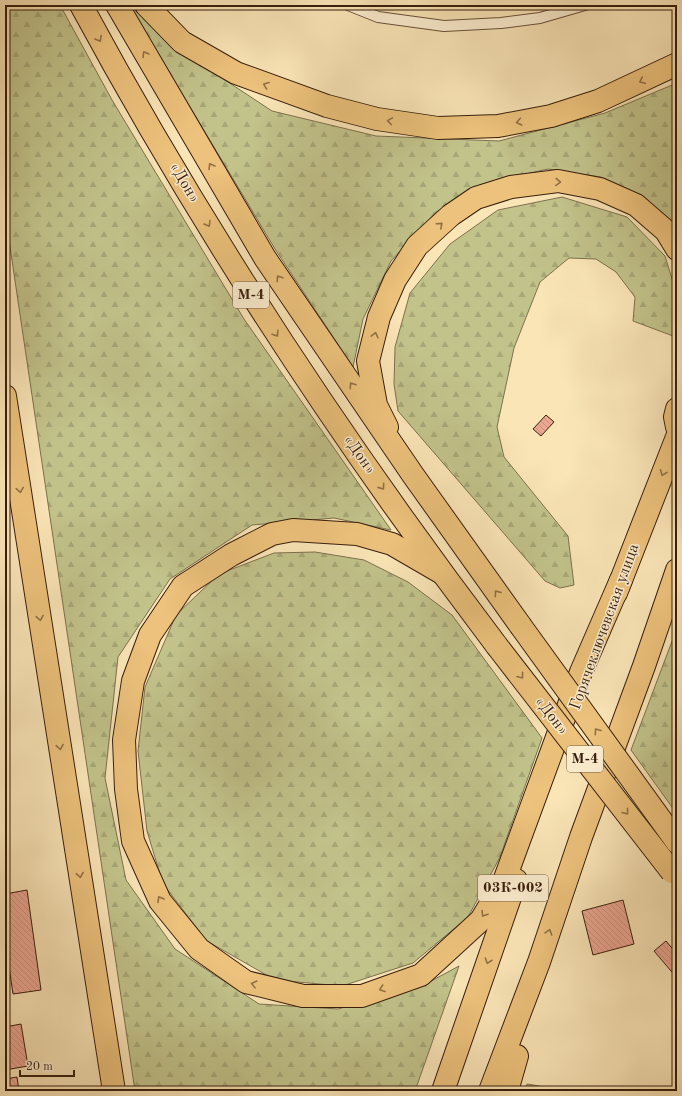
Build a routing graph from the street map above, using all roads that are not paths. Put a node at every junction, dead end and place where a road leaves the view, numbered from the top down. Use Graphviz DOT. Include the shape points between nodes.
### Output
graph roads {
  1 [pos="81,5"];
  2 [pos="117,5"];
  3 [pos="146,5"];
  4 [pos="348,5"];
  5 [pos="585,5"];
  6 [pos="677,64"];
  7 [pos="677,249"];
  8 [pos="5,396"];
  9 [pos="677,409"];
  10 [pos="677,427"];
  11 [pos="677,437"];
  12 [pos="413,475"];
  13 [pos="677,570"];
  14 [pos="442,573"];
  15 [pos="621,580"];
  16 [pos="677,612"];
  17 [pos="677,842"];
  18 [pos="675,875"];
  19 [pos="559,902"];
  20 [pos="539,962"];
  21 [pos="114,1091"];
  22 [pos="443,1091"];
  23 [pos="490,1091"];
  24 [pos="507,1091"];
  1 -- 14 [label="main road, «Дон» / М-4, one-way" via="238,275 290,355"];
  12 -- 2 [label="main road, «Дон» / М-4, one-way" via="265,258"];
  6 -- 3 [label="main road, one-way" via="598,101 551,116 498,126 438,128 377,119 327,106 236,73 182,42"];
  4 -- 5 [label="lane" via="378,17 444,26 540,18"];
  12 -- 7 [label="main road, one-way" via="376,404 368,361 379,317 395,280 417,246 451,215 476,198 511,187 558,181 600,189 636,205 666,231"];
  8 -- 21 [label="main road, one-way"];
  9 -- 10 [label="main road" via="674,417"];
  11 -- 15 [label="main road, Горячеключевская улица, one-way"];
  17 -- 12 [label="main road, «Дон» / М-4, one-way, bridge"];
  13 -- 19 [label="main road, 03К-002"];
  15 -- 14 [label="main road, one-way" via="581,672 503,884 480,920 421,975 362,996 303,996 246,982 198,949 160,901 133,841 126,789 124,740 133,681 150,635 183,586 231,555 272,534 293,530 357,534 392,544"];
  14 -- 18 [label="main road, «Дон» / М-4, one-way, bridge"];
  15 -- 22 [label="main road, Горячеключевская улица / 03К-002, one-way"];
  16 -- 19 [label="main road" via="590,840"];
  20 -- 19 [label="main road, 03К-002, one-way"];
  20 -- 23 [label="main road, 03К-002"];
  20 -- 24 [label="main road" via="526,1023"];
}
